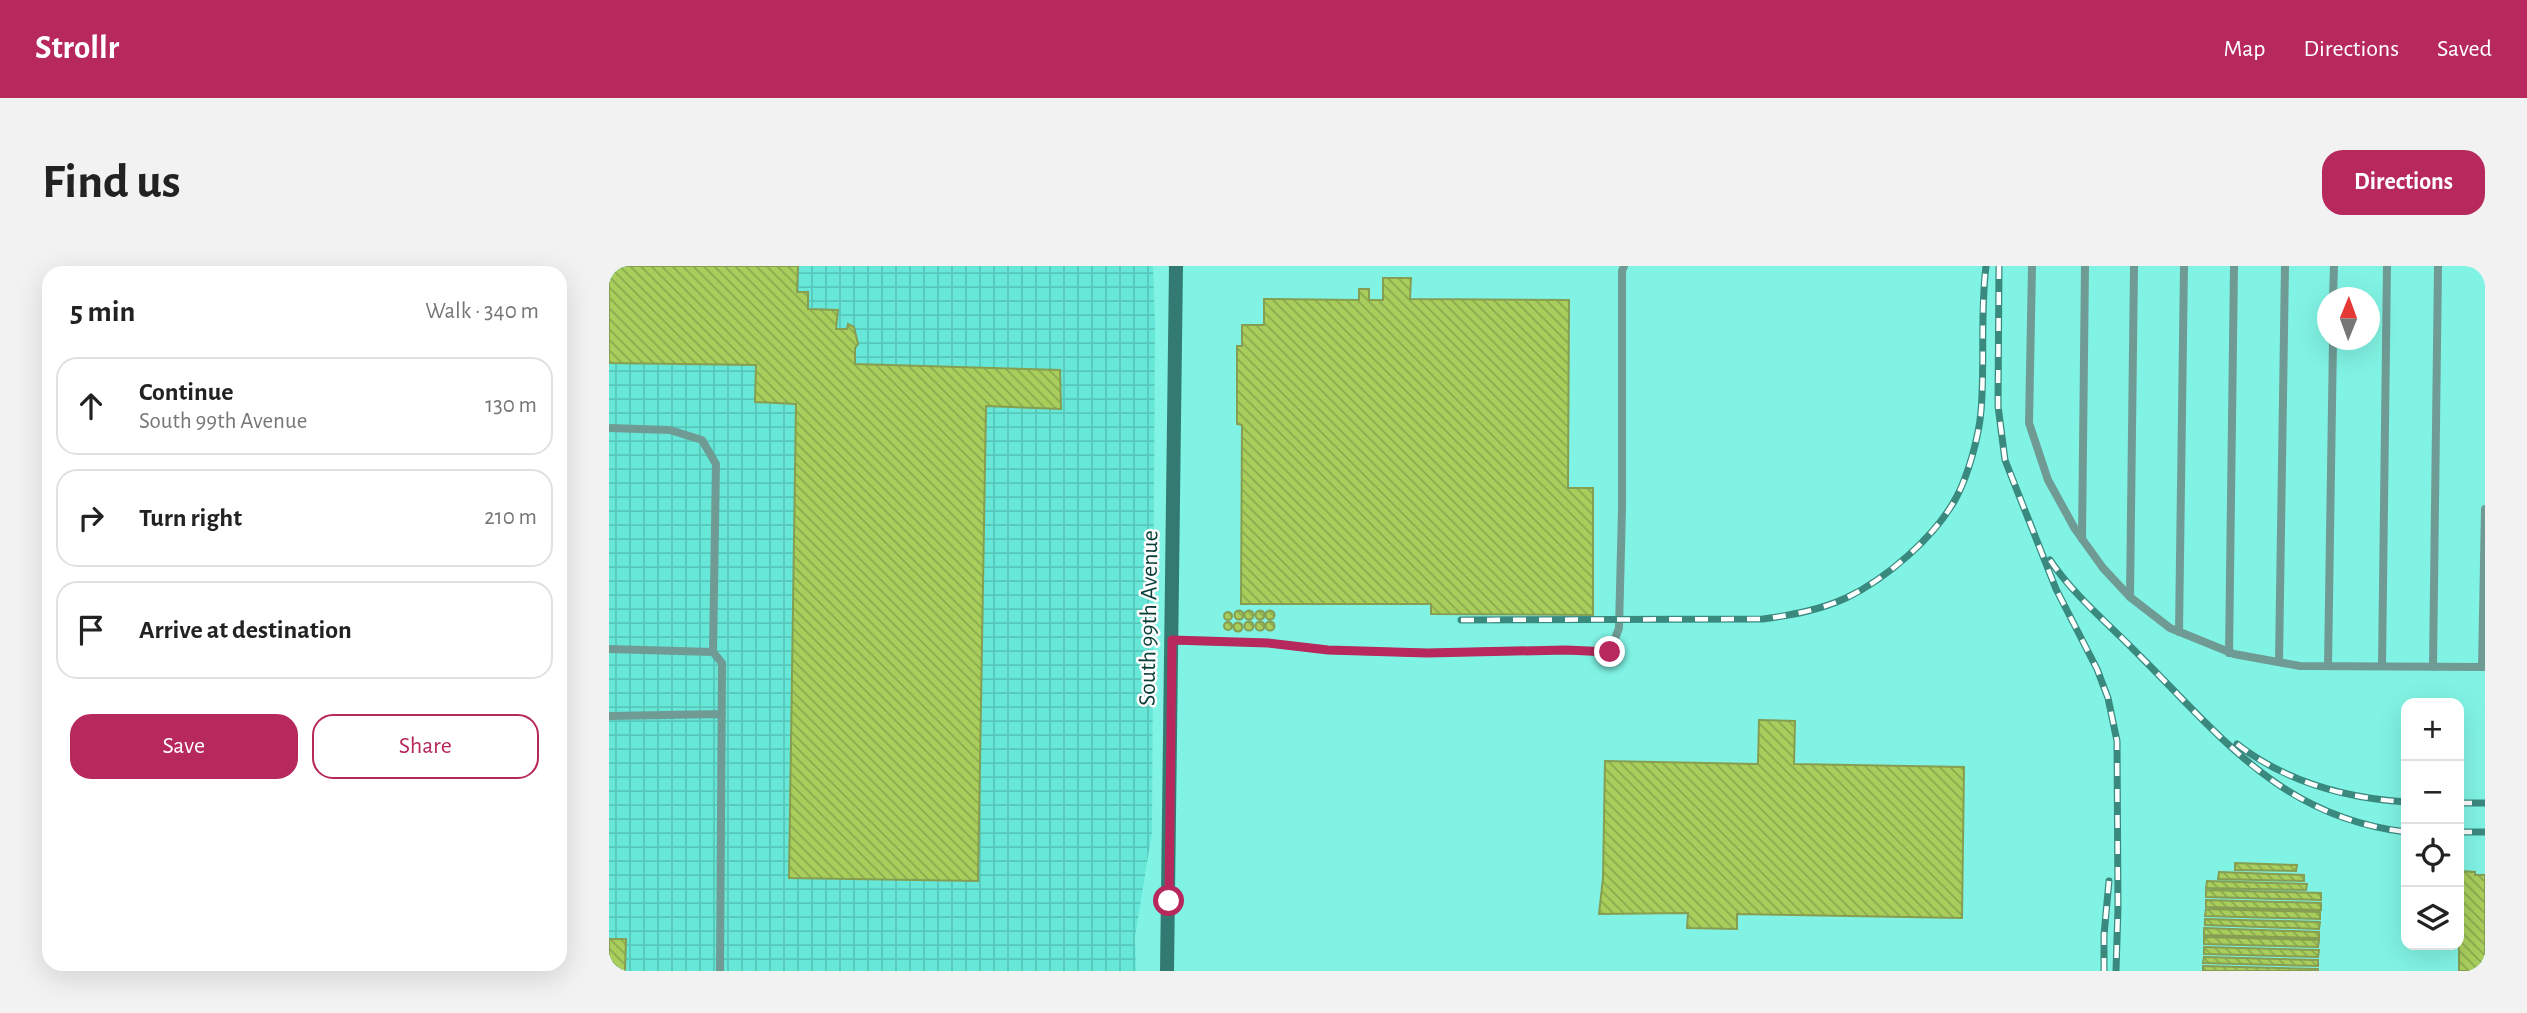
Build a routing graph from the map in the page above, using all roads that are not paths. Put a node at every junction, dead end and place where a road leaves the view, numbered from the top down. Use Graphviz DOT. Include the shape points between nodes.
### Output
graph roads {
  1 [pos="1176,266"];
  2 [pos="1624,266"];
  3 [pos="2032,266"];
  4 [pos="2085,266"];
  5 [pos="2134,266"];
  6 [pos="2184,266"];
  7 [pos="2234,266"];
  8 [pos="2285,266"];
  9 [pos="2334,266"];
  10 [pos="2387,266"];
  11 [pos="2438,266"];
  12 [pos="2333,287"];
  13 [pos="2333,350"];
  14 [pos="609,428"];
  15 [pos="2485,509"];
  16 [pos="2081,538"];
  17 [pos="2130,597"];
  18 [pos="2179,632"];
  19 [pos="1172,640"];
  20 [pos="609,649"];
  21 [pos="713,652"];
  22 [pos="2229,653"];
  23 [pos="2279,662"];
  24 [pos="2328,666"];
  25 [pos="2382,666"];
  26 [pos="2433,667"];
  27 [pos="2484,667"];
  28 [pos="722,715"];
  29 [pos="609,716"];
  30 [pos="720,971"];
  31 [pos="1167,971"];
  1 -- 19 [label="main road, South 99th Avenue"];
  2 -- 19 [label="lane" via="1619,628 1610,652 1427,653"];
  3 -- 16 [label="lane" via="2029,423 2048,480"];
  4 -- 16 [label="lane"];
  5 -- 17 [label="lane"];
  6 -- 18 [label="lane"];
  7 -- 22 [label="lane"];
  8 -- 23 [label="lane"];
  9 -- 12 [label="lane"];
  10 -- 25 [label="lane"];
  11 -- 26 [label="lane"];
  13 -- 24 [label="lane"];
  14 -- 21 [label="lane" via="670,429 702,440 716,464"];
  15 -- 27 [label="lane"];
  16 -- 17 [label="lane"];
  17 -- 18 [label="lane"];
  18 -- 22 [label="lane"];
  19 -- 31 [label="main road, South 99th Avenue"];
  20 -- 21 [label="lane"];
  21 -- 28 [label="lane" via="722,663"];
  22 -- 23 [label="lane"];
  23 -- 24 [label="lane"];
  24 -- 25 [label="lane"];
  25 -- 26 [label="lane"];
  26 -- 27 [label="lane"];
  28 -- 29 [label="lane"];
  28 -- 30 [label="lane"];
}
